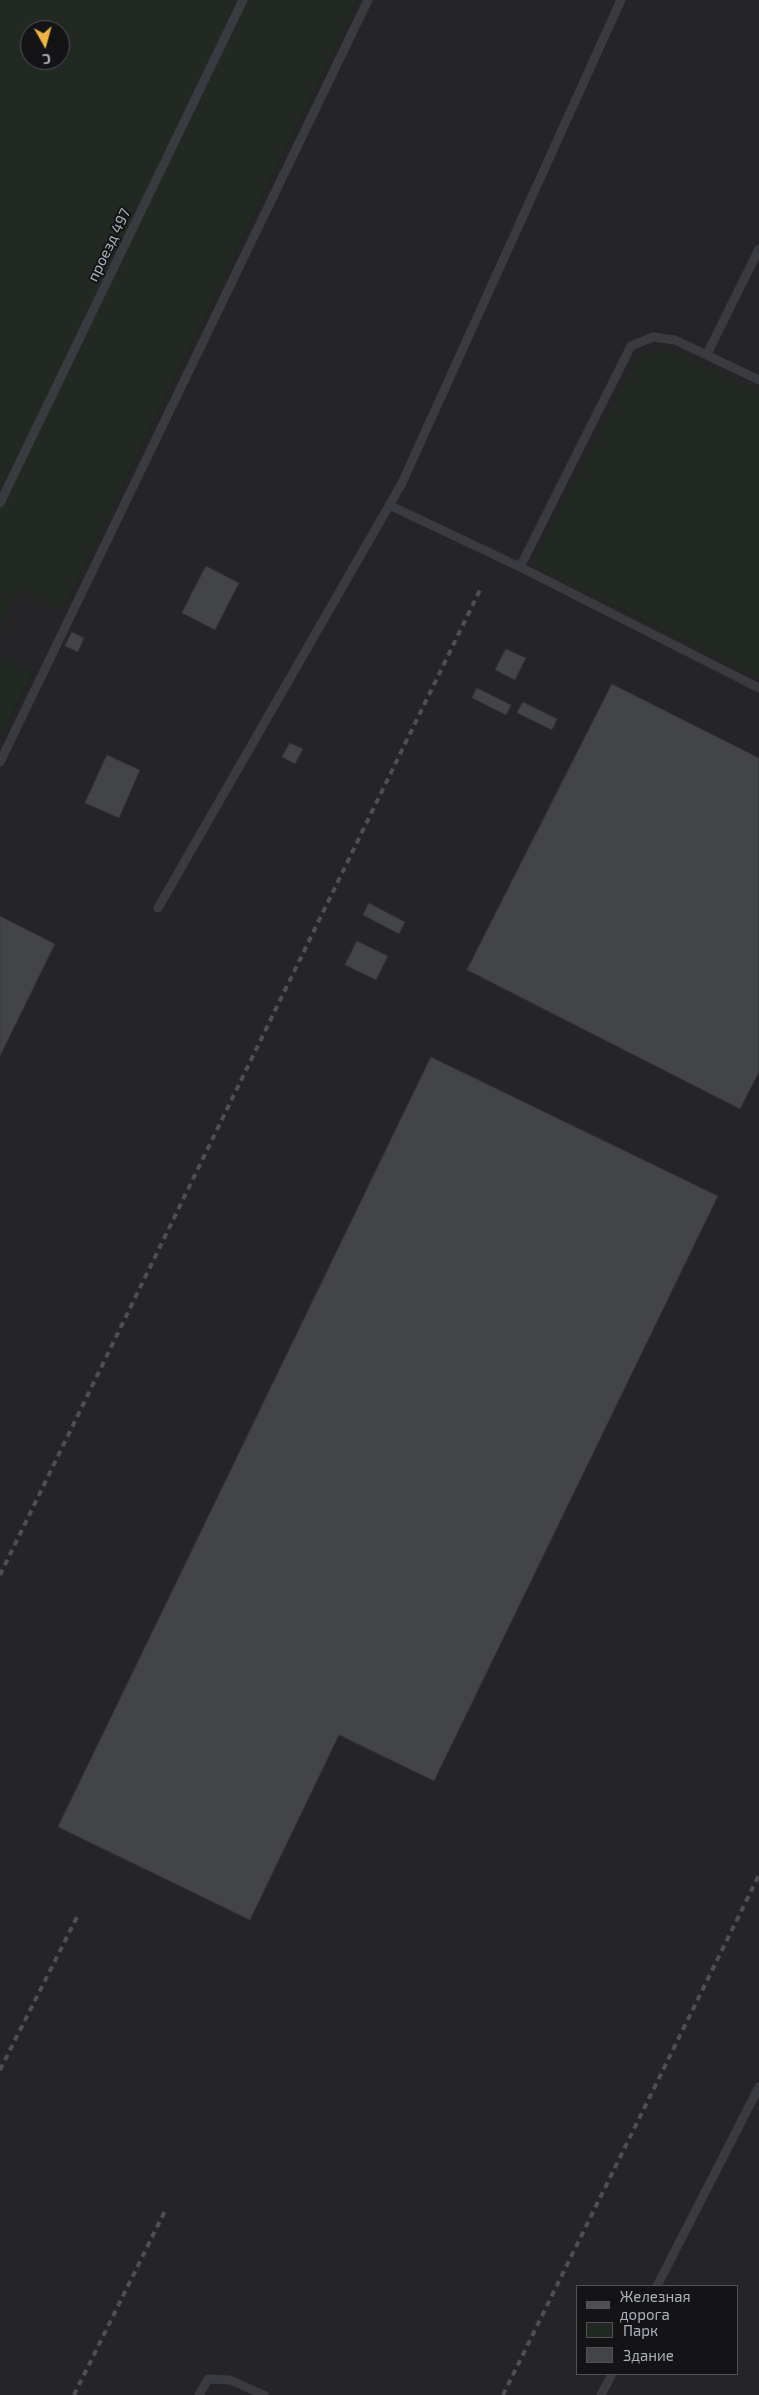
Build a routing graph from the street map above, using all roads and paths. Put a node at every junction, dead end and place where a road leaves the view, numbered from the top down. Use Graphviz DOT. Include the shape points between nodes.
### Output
graph roads {
  1 [pos="243,0"];
  2 [pos="368,0"];
  3 [pos="621,0"];
  4 [pos="759,249"];
  5 [pos="707,354"];
  6 [pos="759,380"];
  7 [pos="0,502"];
  8 [pos="389,505"];
  9 [pos="520,567"];
  10 [pos="759,688"];
  11 [pos="0,762"];
  12 [pos="158,908"];
  13 [pos="759,2087"];
  14 [pos="658,2285"];
  15 [pos="611,2375"];
  16 [pos="200,2395"];
  17 [pos="264,2395"];
  18 [pos="601,2395"];
  1 -- 7 [label="lane, проезд 497"];
  2 -- 11 [label="lane"];
  3 -- 8 [label="lane" via="402,483"];
  4 -- 5 [label="lane"];
  5 -- 6 [label="lane"];
  5 -- 9 [label="lane" via="675,340 653,337 631,346"];
  8 -- 9 [label="lane"];
  8 -- 12 [label="lane"];
  9 -- 10 [label="lane"];
  13 -- 14 [label="lane"];
  15 -- 18 [label="lane"];
  16 -- 17 [label="lane" via="208,2378 230,2380"];
}
